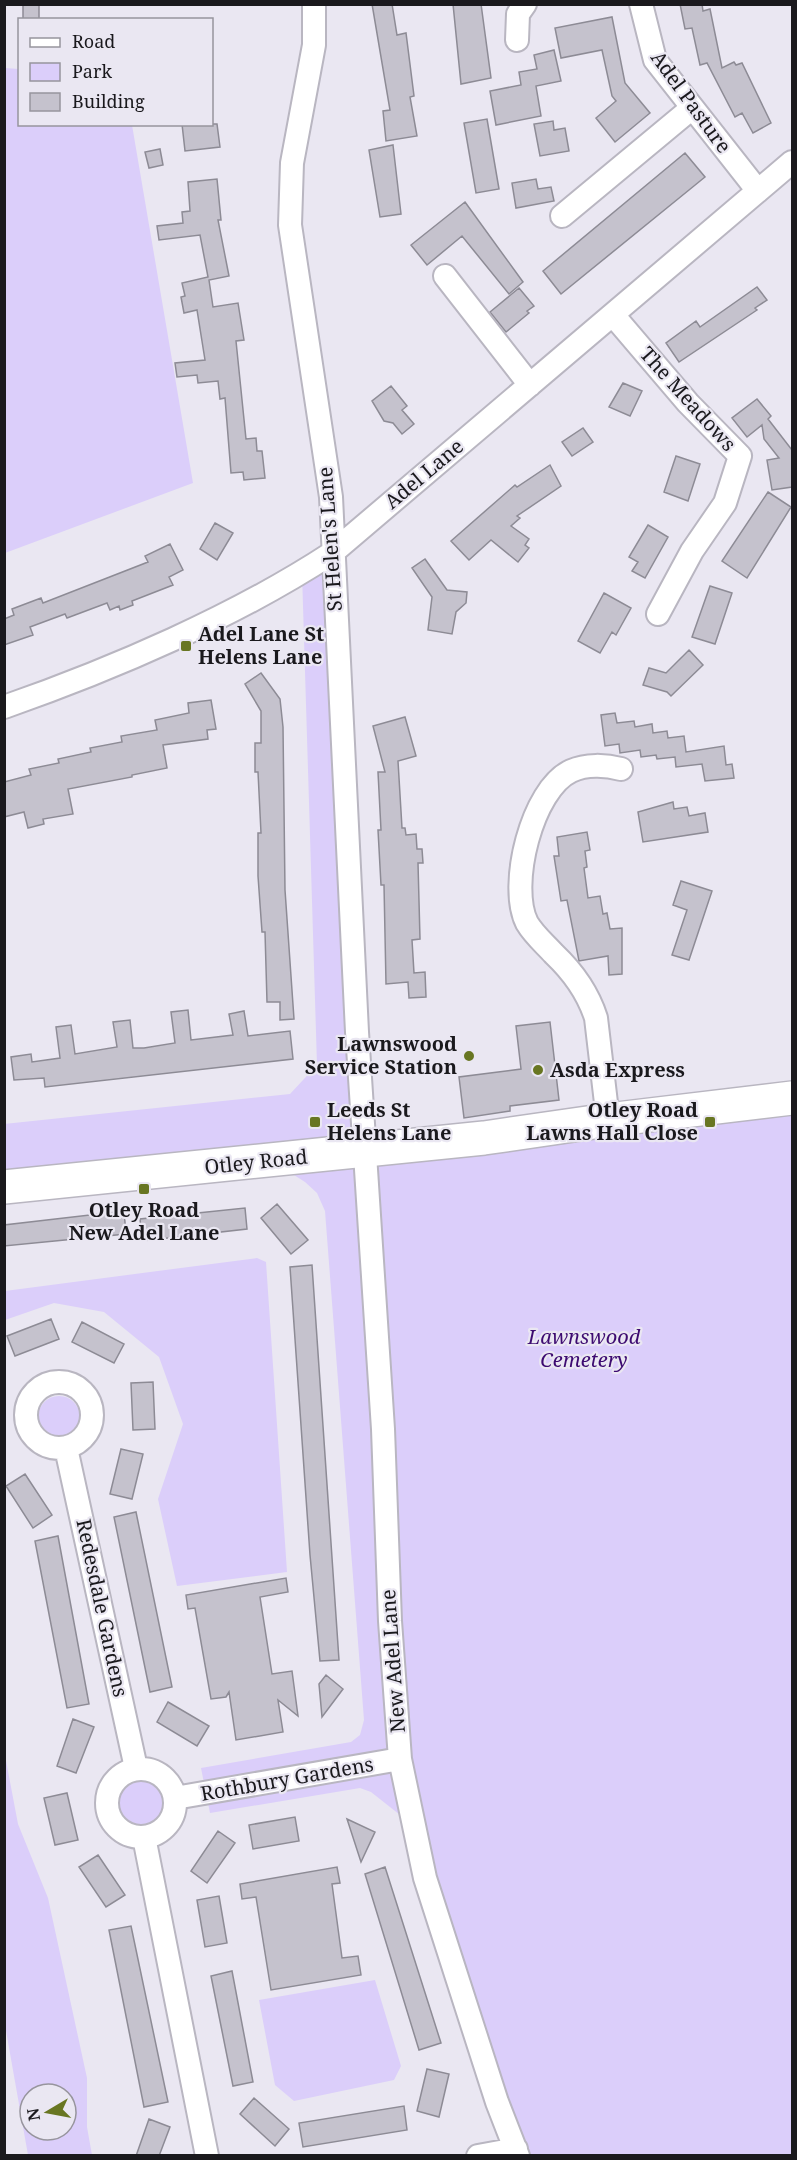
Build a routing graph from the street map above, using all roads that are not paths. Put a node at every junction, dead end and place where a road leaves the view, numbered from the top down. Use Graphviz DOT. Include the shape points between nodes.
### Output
graph roads {
  1 [pos="314,4"];
  2 [pos="525,4"];
  3 [pos="641,4"];
  4 [pos="517,40"];
  5 [pos="692,108"];
  6 [pos="792,162"];
  7 [pos="758,191"];
  8 [pos="562,216"];
  9 [pos="445,276"];
  10 [pos="613,315"];
  11 [pos="530,385"];
  12 [pos="332,553"];
  13 [pos="658,614"];
  14 [pos="4,707"];
  15 [pos="621,769"];
  16 [pos="792,1098"];
  17 [pos="608,1120"];
  18 [pos="364,1150"];
  19 [pos="4,1187"];
  20 [pos="66,1449"];
  21 [pos="400,1759"];
  22 [pos="136,1768"];
  23 [pos="175,1798"];
  24 [pos="144,1837"];
  25 [pos="517,2152"];
  26 [pos="207,2156"];
  27 [pos="478,2156"];
  1 -- 12 [label="street, St Helen's Lane" via="314,45 292,164 290,225 331,497"];
  2 -- 4 [label="street" via="518,14"];
  3 -- 5 [label="street, Adel Pasture" via="655,60"];
  5 -- 7 [label="street, Adel Pasture"];
  5 -- 8 [label="street"];
  6 -- 7 [label="street, Adel Lane"];
  7 -- 10 [label="street, Adel Lane"];
  9 -- 11 [label="street"];
  10 -- 11 [label="street, Adel Lane"];
  10 -- 13 [label="street, The Meadows" via="688,403 740,456 725,504 692,551"];
  11 -- 12 [label="street, Adel Lane"];
  12 -- 14 [label="street, Adel Lane" via="200,627"];
  12 -- 18 [label="street, St Helen's Lane"];
  15 -- 17 [label="street" via="597,766 572,770 549,790 538,808 520,885 527,923 570,970 591,1003"];
  16 -- 17 [label="highway, Otley Road"];
  17 -- 18 [label="highway, Otley Road"];
  18 -- 19 [label="highway, Otley Road"];
  18 -- 21 [label="street, New Adel Lane"];
  20 -- 22 [label="street, Redesdale Gardens"];
  21 -- 23 [label="street, Rothbury Gardens"];
  21 -- 25 [label="street, New Adel Lane" via="425,1878"];
  22 -- 23 [label="street" via="158,1773 170,1785"];
  22 -- 24 [label="street" via="114,1781 106,1801 108,1813 120,1830"];
  23 -- 24 [label="street" via="173,1816 162,1830"];
  24 -- 26 [label="street"];
  25 -- 27 [label="street"];
}
